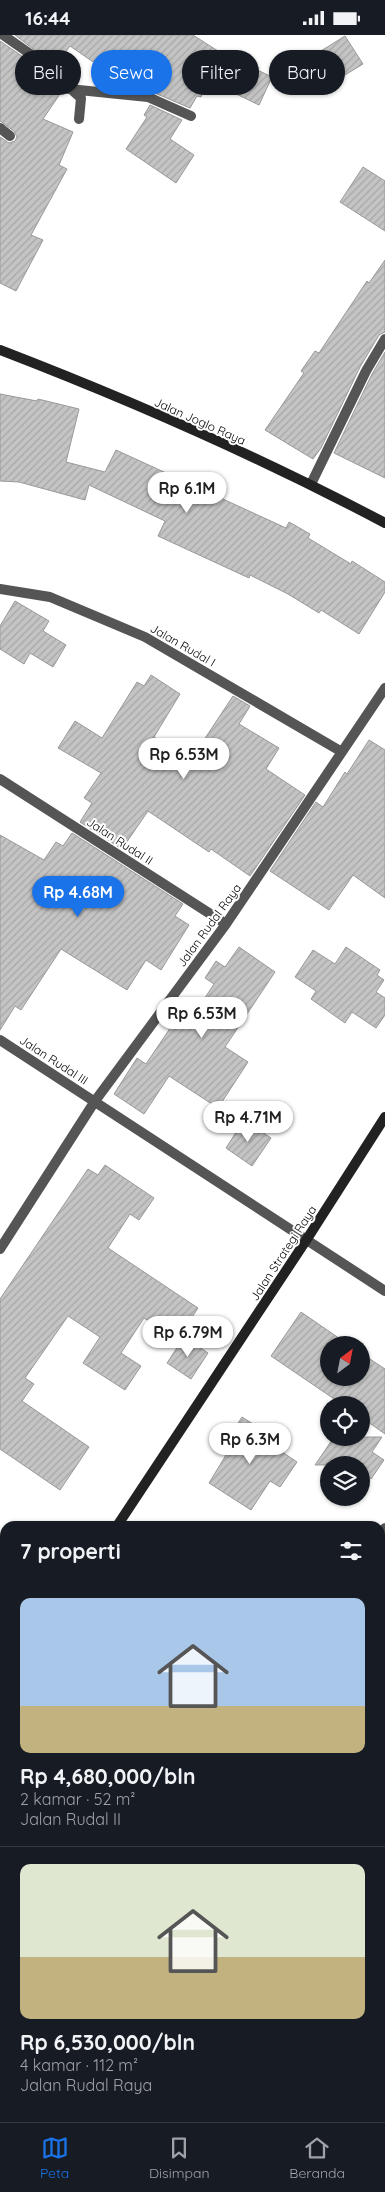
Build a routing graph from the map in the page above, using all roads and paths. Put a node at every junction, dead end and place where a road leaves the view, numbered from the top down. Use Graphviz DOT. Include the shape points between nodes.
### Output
graph roads {
  1 [pos="3,35"];
  2 [pos="25,50"];
  3 [pos="81,90"];
  4 [pos="77,95"];
  5 [pos="191,116"];
  6 [pos="79,119"];
  7 [pos="0,128"];
  8 [pos="10,136"];
  9 [pos="385,339"];
  10 [pos="0,350"];
  11 [pos="311,484"];
  12 [pos="385,523"];
  13 [pos="0,589"];
  14 [pos="385,688"];
  15 [pos="342,752"];
  16 [pos="0,779"];
  17 [pos="226,924"];
  18 [pos="0,1040"];
  19 [pos="95,1101"];
  20 [pos="385,1117"];
  21 [pos="303,1237"];
  22 [pos="0,1249"];
  23 [pos="385,1291"];
  24 [pos="120,1521"];
  1 -- 2 [label="street"];
  3 -- 5 [label="street" via="148,97"];
  4 -- 6 [label="street" via="81,98"];
  7 -- 8 [label="street"];
  9 -- 11 [label="street"];
  10 -- 11 [label="street, Jalan Joglo Raya" via="70,377"];
  11 -- 12 [label="street, Jalan Joglo Raya"];
  13 -- 15 [label="street, Jalan Rudal I" via="50,597 145,637"];
  14 -- 15 [label="street, Jalan Rudal Raya"];
  15 -- 17 [label="street, Jalan Rudal Raya"];
  16 -- 17 [label="street, Jalan Rudal II"];
  17 -- 19 [label="street, Jalan Rudal Raya"];
  18 -- 19 [label="street, Jalan Rudal III"];
  19 -- 21 [label="street, Jalan Rudal III"];
  19 -- 22 [label="street, Jalan Rudal Raya"];
  20 -- 21 [label="street, Jalan Strategi Raya"];
  21 -- 23 [label="street, Jalan Rudal III"];
  21 -- 24 [label="street, Jalan Strategi Raya"];
}
